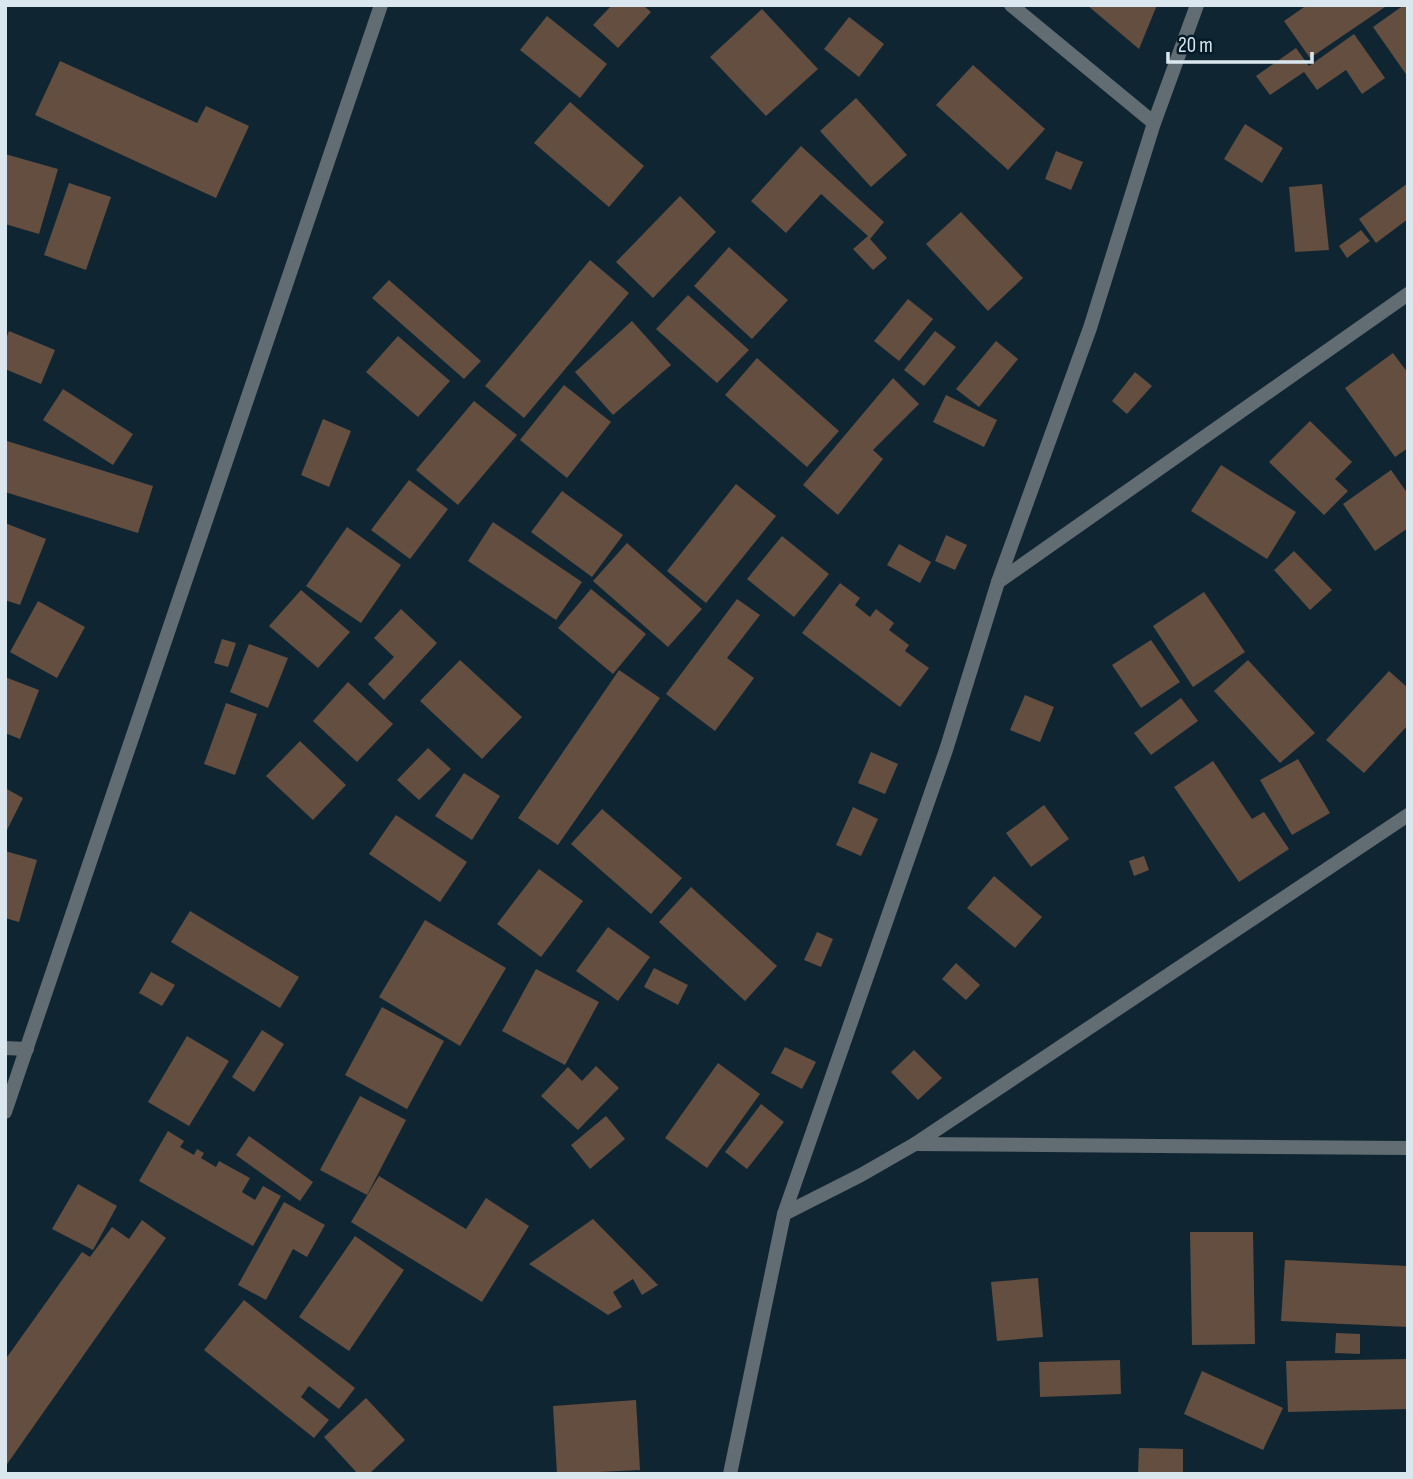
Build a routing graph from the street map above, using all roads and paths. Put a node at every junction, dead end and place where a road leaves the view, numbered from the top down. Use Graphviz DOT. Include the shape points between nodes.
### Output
graph roads {
  1 [pos="381,5"];
  2 [pos="1011,5"];
  3 [pos="1196,5"];
  4 [pos="1154,123"];
  5 [pos="1408,294"];
  6 [pos="999,582"];
  7 [pos="1408,815"];
  8 [pos="5,1048"];
  9 [pos="27,1049"];
  10 [pos="5,1112"];
  11 [pos="915,1144"];
  12 [pos="1408,1148"];
  13 [pos="784,1214"];
  14 [pos="730,1474"];
  1 -- 9 [label="street"];
  2 -- 4 [label="street"];
  3 -- 4 [label="street"];
  4 -- 6 [label="street" via="1090,328"];
  5 -- 6 [label="street"];
  6 -- 13 [label="street" via="946,750"];
  7 -- 11 [label="street"];
  8 -- 9 [label="street"];
  9 -- 10 [label="street"];
  11 -- 12 [label="street"];
  11 -- 13 [label="street"];
  13 -- 14 [label="street"];
}
